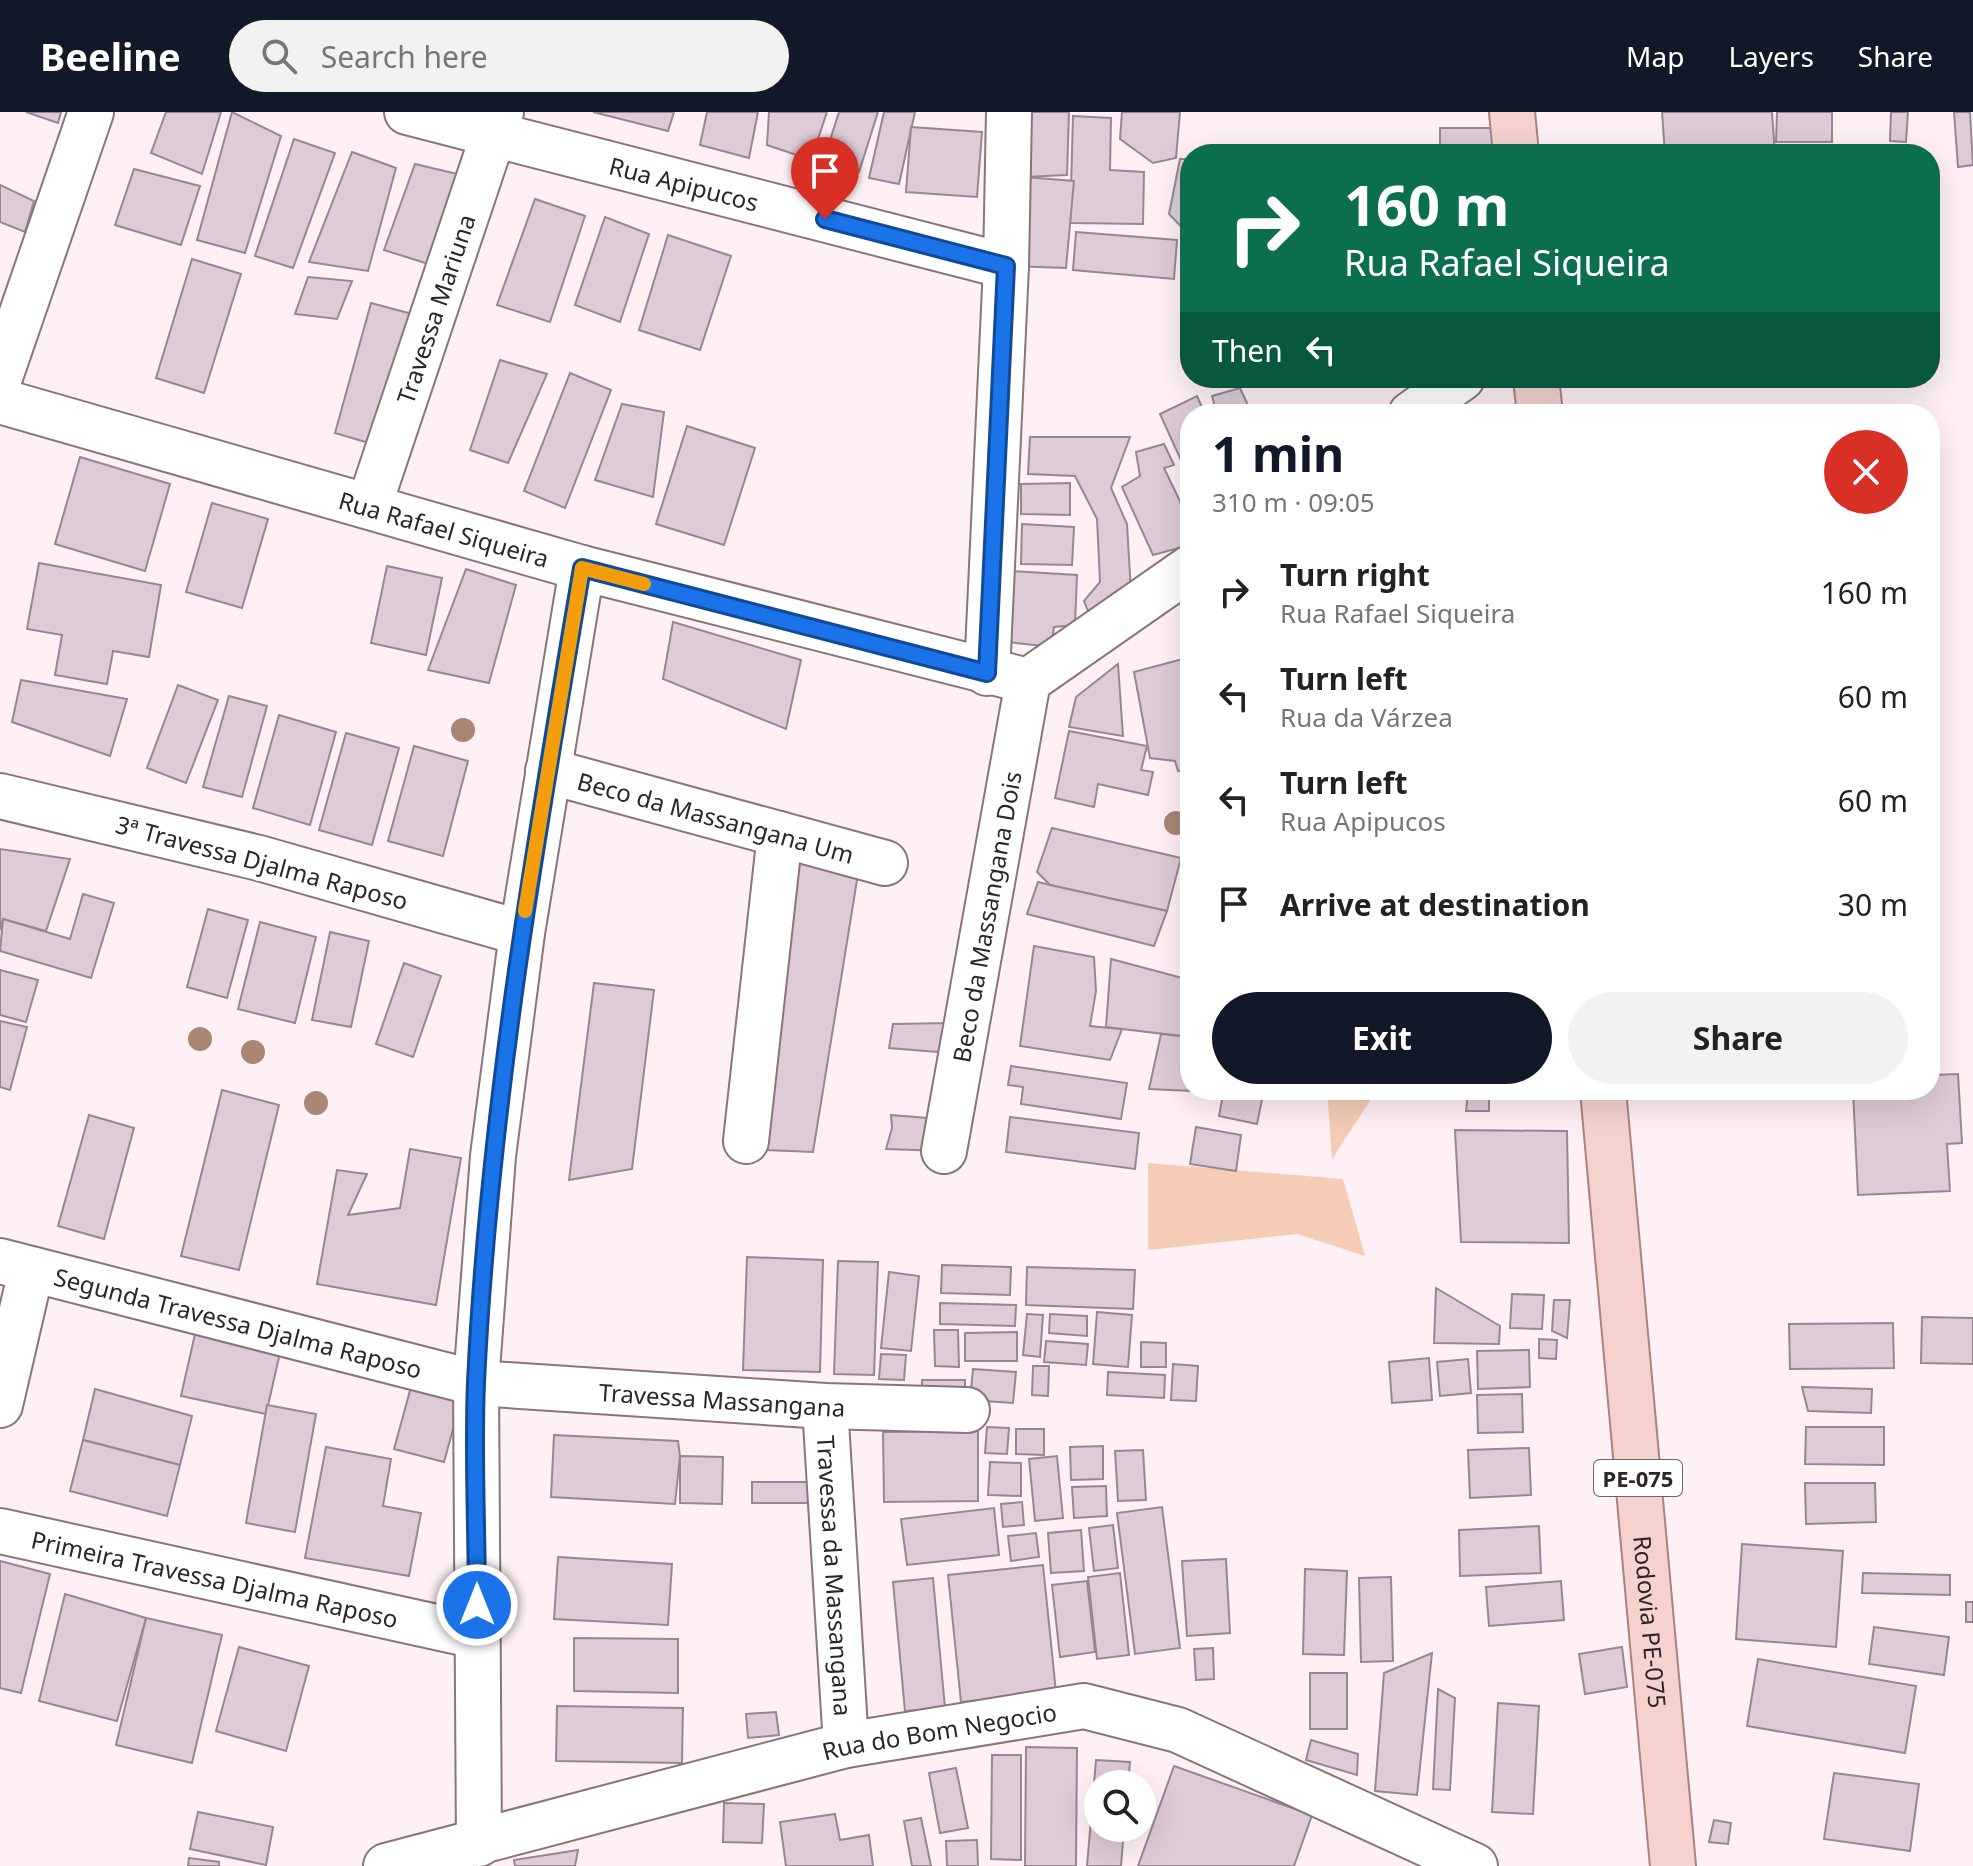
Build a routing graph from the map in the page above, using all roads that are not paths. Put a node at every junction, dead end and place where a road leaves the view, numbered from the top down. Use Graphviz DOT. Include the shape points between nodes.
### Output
graph roads {
  1 [pos="91,112"];
  2 [pos="407,112"];
  3 [pos="1009,112"];
  4 [pos="1512,112"];
  5 [pos="497,123"];
  6 [pos="1515,144"];
  7 [pos="1006,266"];
  8 [pos="0,377"];
  9 [pos="1448,388"];
  10 [pos="0,401"];
  11 [pos="1425,404"];
  12 [pos="369,506"];
  13 [pos="582,568"];
  14 [pos="1180,574"];
  15 [pos="1008,677"];
  16 [pos="548,771"];
  17 [pos="0,796"];
  18 [pos="780,834"];
  19 [pos="885,863"];
  20 [pos="522,933"];
  21 [pos="1604,1100"];
  22 [pos="746,1141"];
  23 [pos="944,1151"];
  24 [pos="16,1266"];
  25 [pos="476,1383"];
  26 [pos="0,1405"];
  27 [pos="825,1406"];
  28 [pos="967,1410"];
  29 [pos="0,1531"];
  30 [pos="477,1636"];
  31 [pos="846,1745"];
  32 [pos="479,1844"];
  33 [pos="386,1866"];
  34 [pos="1475,1866"];
  35 [pos="1673,1866"];
  1 -- 8 [label="street"];
  2 -- 5 [label="street, Rua Apipucos"];
  3 -- 7 [label="street, Beco da Massangana Dois"];
  4 -- 6 [label="main road"];
  5 -- 7 [label="street, Rua Apipucos"];
  5 -- 12 [label="street, Travessa Mariuna"];
  7 -- 15 [label="street, Beco da Massangana Dois"];
  9 -- 11 [label="street"];
  10 -- 12 [label="street, Rua Rafael Siqueira"];
  12 -- 13 [label="street, Rua Rafael Siqueira"];
  13 -- 15 [label="street, Rua Rafael Siqueira"];
  13 -- 16 [label="street"];
  14 -- 15 [label="street"];
  15 -- 23 [label="street, Beco da Massangana Dois"];
  16 -- 18 [label="street, Beco da Massangana Um"];
  16 -- 20 [label="street"];
  17 -- 20 [label="street, 3ª Travessa Djalma Raposo" via="245,854"];
  18 -- 19 [label="street, Beco da Massangana Um"];
  18 -- 22 [label="street"];
  20 -- 25 [label="street" via="493,1156"];
  21 -- 35 [label="main road, Rodovia PE-075 / PE-075"];
  24 -- 25 [label="street, Segunda Travessa Djalma Raposo"];
  24 -- 26 [label="street"];
  25 -- 27 [label="street, Travessa Massangana"];
  25 -- 30 [label="street"];
  27 -- 28 [label="street, Travessa Massangana"];
  27 -- 31 [label="street, Travessa da Massangana"];
  29 -- 30 [label="street, Primeira Travessa Djalma Raposo"];
  30 -- 32 [label="street"];
  31 -- 32 [label="street, Rua do Bom Negocio"];
  31 -- 34 [label="street, Rua do Bom Negocio" via="1084,1706 1178,1730"];
  32 -- 33 [label="street, Rua do Bom Negocio"];
}
